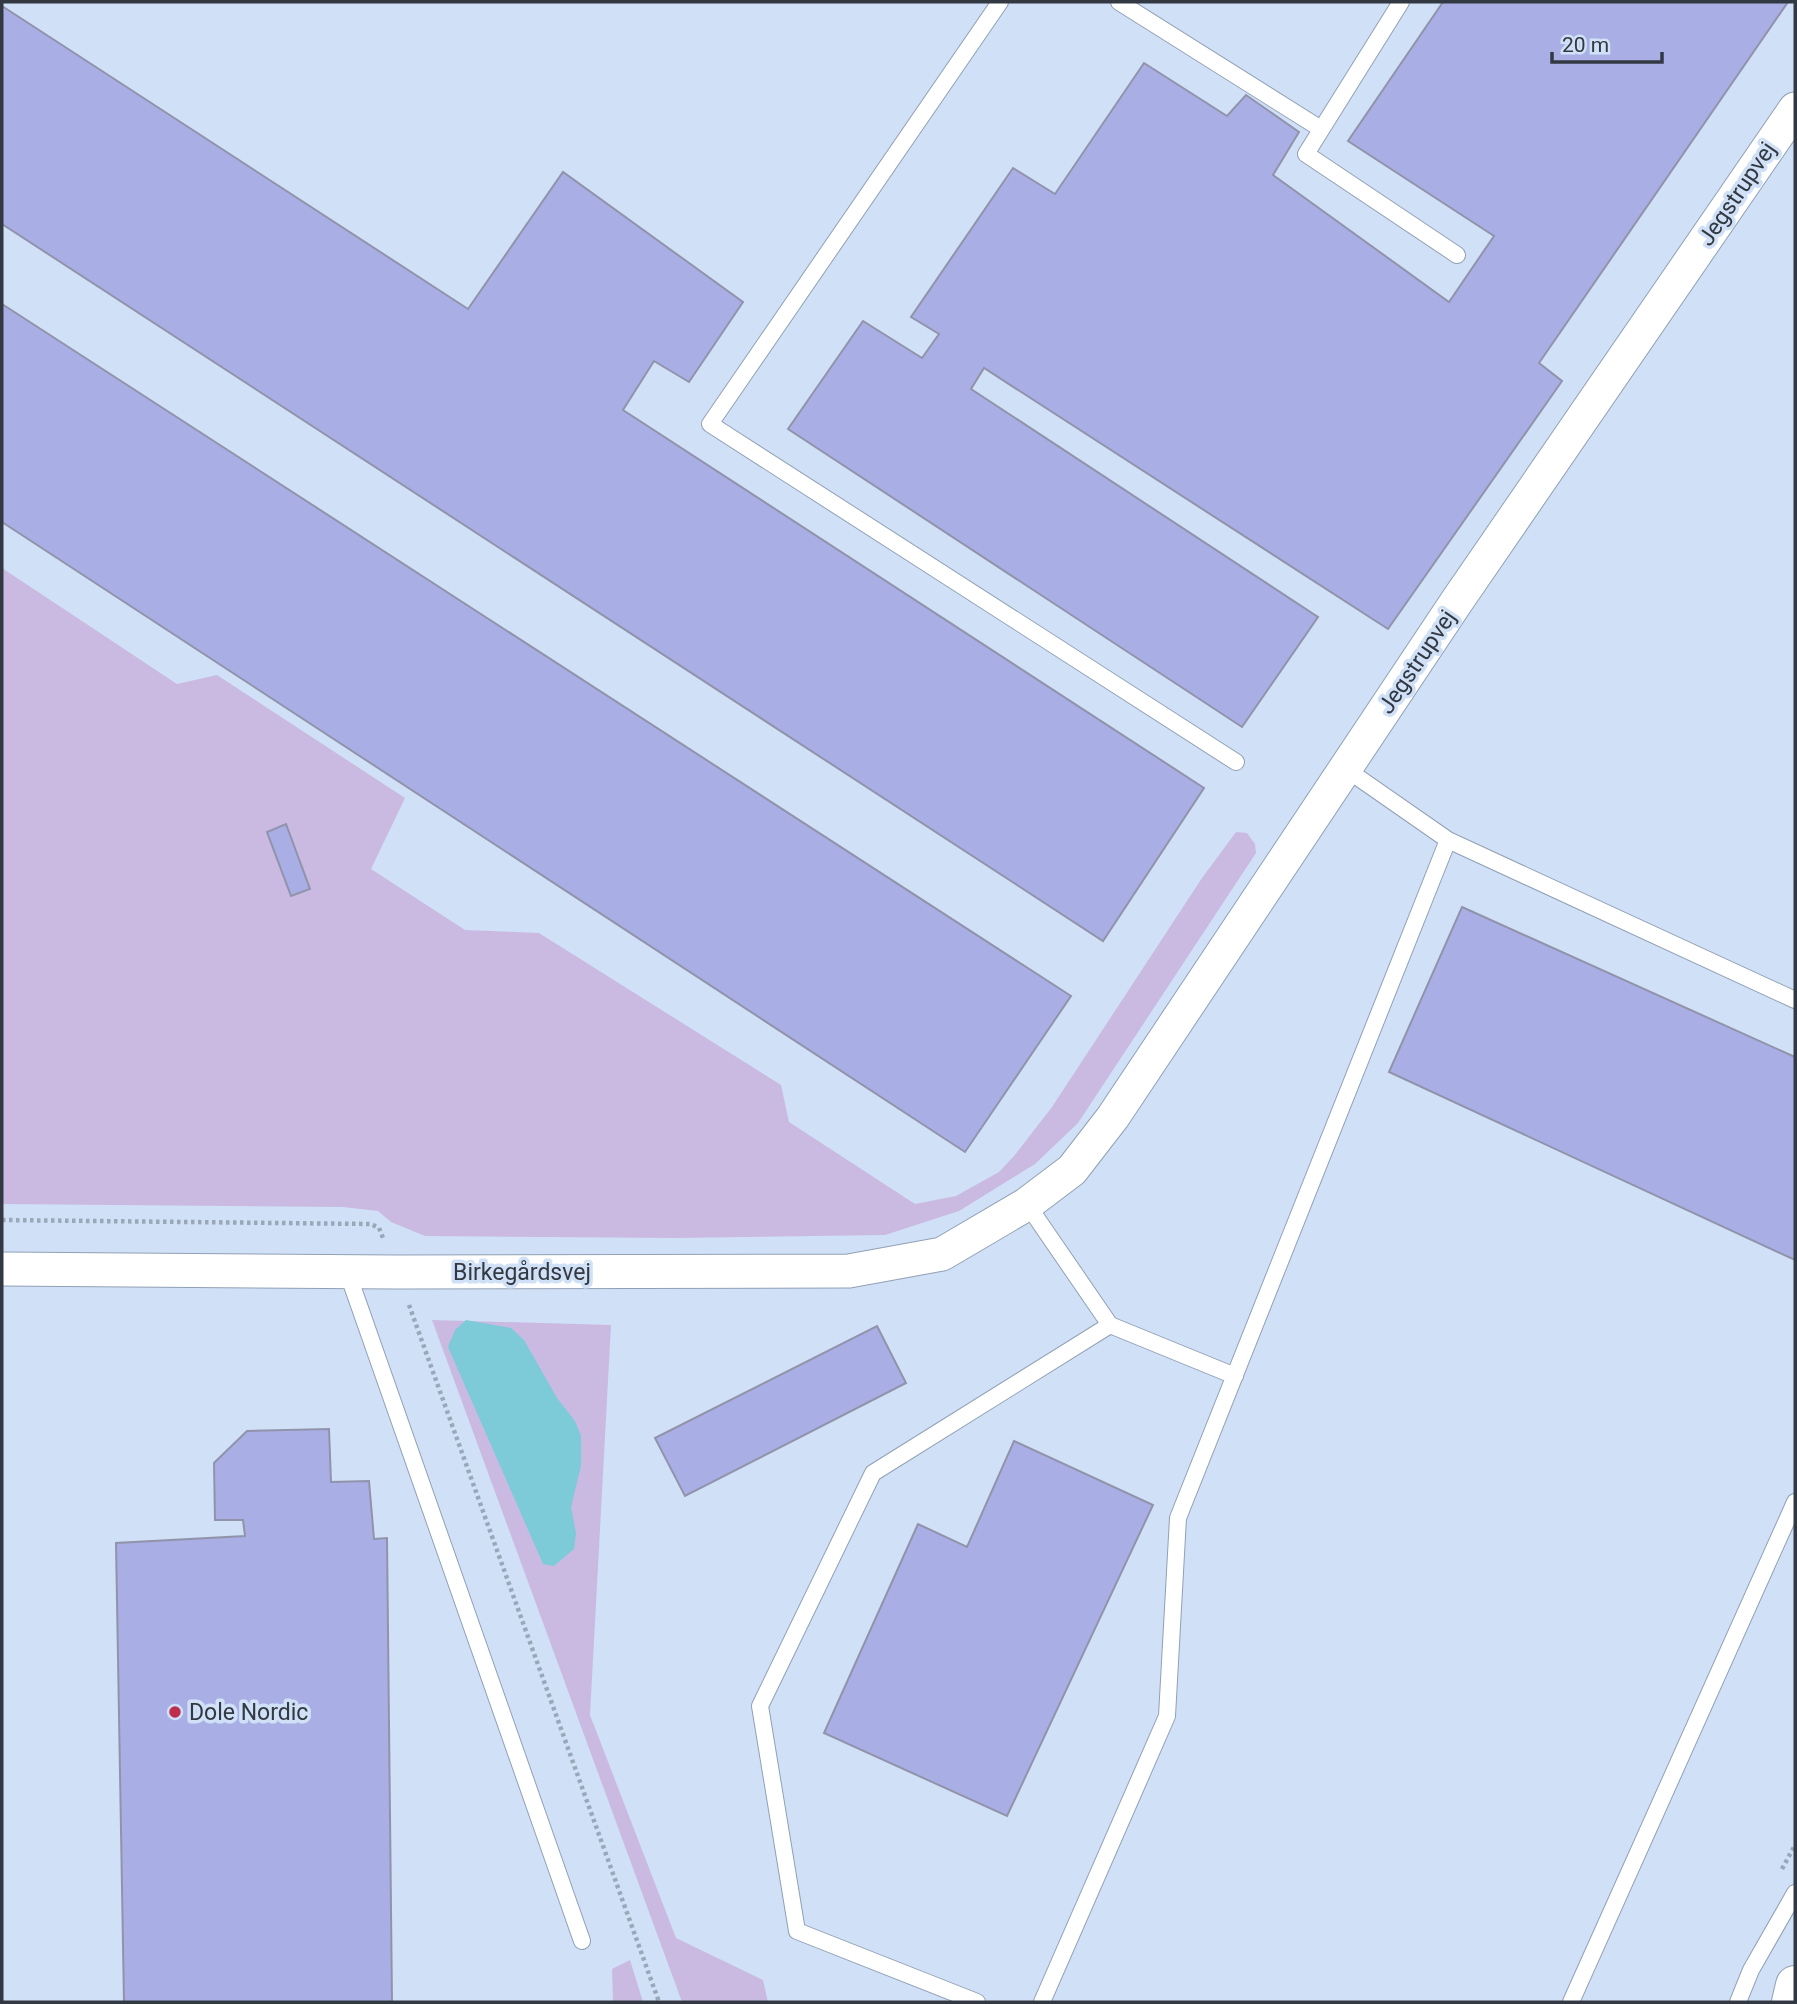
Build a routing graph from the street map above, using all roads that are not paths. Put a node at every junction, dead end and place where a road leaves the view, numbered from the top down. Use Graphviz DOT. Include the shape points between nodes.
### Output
graph roads {
  1 [pos="1000,2"];
  2 [pos="1119,2"];
  3 [pos="1401,2"];
  4 [pos="1795,109"];
  5 [pos="1321,129"];
  6 [pos="1457,255"];
  7 [pos="1236,762"];
  8 [pos="1346,769"];
  9 [pos="1448,840"];
  10 [pos="1795,1000"];
  11 [pos="1027,1204"];
  12 [pos="2,1269"];
  13 [pos="347,1271"];
  14 [pos="1110,1325"];
  15 [pos="1235,1376"];
  16 [pos="1795,1502"];
  17 [pos="1795,1894"];
  18 [pos="582,1941"];
  19 [pos="1795,1985"];
  20 [pos="976,2002"];
  21 [pos="1042,2002"];
  22 [pos="1571,2002"];
  23 [pos="1738,2002"];
  24 [pos="1791,2002"];
  1 -- 7 [label="lane" via="710,424"];
  2 -- 5 [label="lane"];
  3 -- 5 [label="lane"];
  4 -- 8 [label="street, Jegstrupvej"];
  5 -- 6 [label="lane" via="1306,154"];
  8 -- 9 [label="lane"];
  8 -- 11 [label="street, Jegstrupvej" via="1113,1117 1072,1170"];
  9 -- 10 [label="lane"];
  9 -- 15 [label="lane"];
  11 -- 13 [label="street, Birkegårdsvej" via="942,1254 849,1271"];
  11 -- 14 [label="lane"];
  12 -- 13 [label="street, Birkegårdsvej"];
  13 -- 18 [label="lane"];
  14 -- 15 [label="lane"];
  14 -- 20 [label="lane" via="873,1473 760,1706 797,1931"];
  15 -- 21 [label="lane" via="1178,1518 1167,1716"];
  16 -- 22 [label="lane"];
  17 -- 23 [label="lane"];
  19 -- 24 [label="main road"];
}
